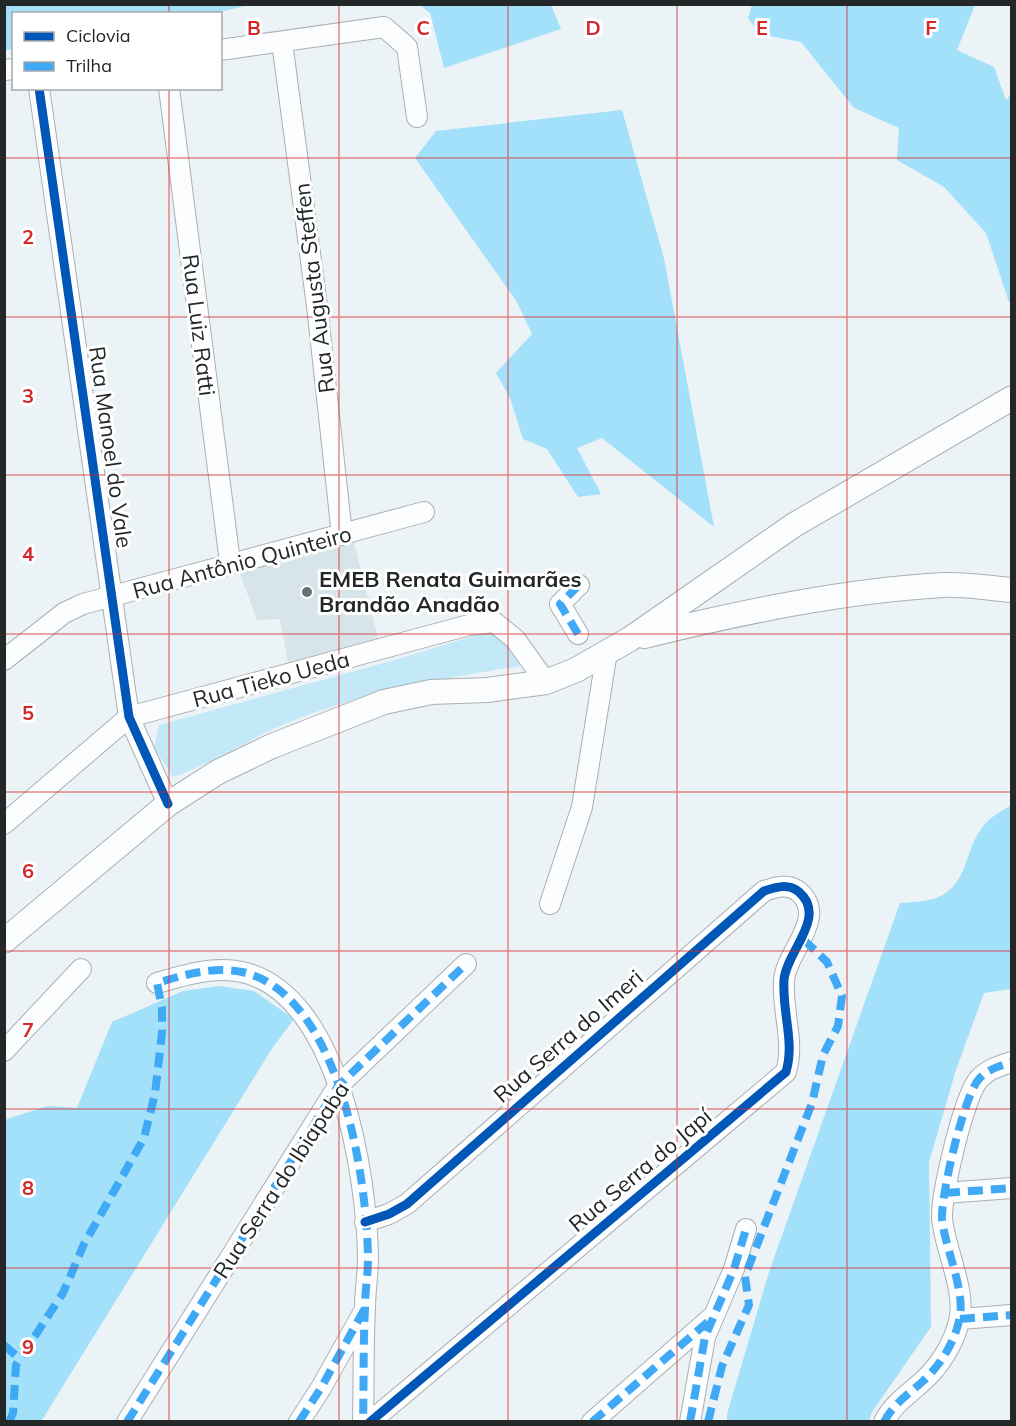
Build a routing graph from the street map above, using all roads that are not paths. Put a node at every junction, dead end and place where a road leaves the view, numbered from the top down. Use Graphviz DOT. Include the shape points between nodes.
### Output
graph roads {
  1 [pos="282,42"];
  2 [pos="222,50"];
  3 [pos="39,90"];
  4 [pos="169,90"];
  5 [pos="417,117"];
  6 [pos="1011,398"];
  7 [pos="424,512"];
  8 [pos="342,535"];
  9 [pos="230,562"];
  10 [pos="717,578"];
  11 [pos="579,585"];
  12 [pos="1011,590"];
  13 [pos="113,597"];
  14 [pos="742,613"];
  15 [pos="579,634"];
  16 [pos="630,639"];
  17 [pos="607,652"];
  18 [pos="4,660"];
  19 [pos="546,682"];
  20 [pos="129,717"];
  21 [pos="168,804"];
  22 [pos="4,824"];
  23 [pos="797,890"];
  24 [pos="550,904"];
  25 [pos="4,941"];
  26 [pos="466,964"];
  27 [pos="81,969"];
  28 [pos="157,983"];
  29 [pos="4,1051"];
  30 [pos="1011,1062"];
  31 [pos="338,1086"];
  32 [pos="1011,1188"];
  33 [pos="945,1193"];
  34 [pos="365,1222"];
  35 [pos="746,1229"];
  36 [pos="365,1309"];
  37 [pos="1011,1314"];
  38 [pos="711,1318"];
  39 [pos="960,1319"];
  40 [pos="127,1422"];
  41 [pos="299,1422"];
  42 [pos="363,1422"];
  43 [pos="370,1422"];
  44 [pos="592,1422"];
  45 [pos="690,1422"];
  46 [pos="884,1422"];
  1 -- 2 [label="street"];
  1 -- 5 [label="street" via="384,27 406,47"];
  1 -- 8 [label="street, Rua Augusta Steffen"];
  3 -- 13 [label="street, Rua Manoel do Vale"];
  4 -- 9 [label="street, Rua Luiz Ratti"];
  6 -- 10 [label="main road" via="794,525"];
  7 -- 8 [label="street, Rua Antônio Quinteiro"];
  8 -- 9 [label="street, Rua Antônio Quinteiro"];
  9 -- 13 [label="street, Rua Antônio Quinteiro"];
  10 -- 14 [label="main road" via="724,600"];
  10 -- 16 [label="main road"];
  11 -- 15 [label="street" via="560,604"];
  12 -- 14 [label="main road" via="944,585"];
  13 -- 18 [label="street, Rua Antônio Quinteiro" via="64,613"];
  13 -- 20 [label="street, Rua Manoel do Vale"];
  14 -- 16 [label="main road"];
  16 -- 17 [label="main road"];
  17 -- 19 [label="main road"];
  17 -- 24 [label="street" via="582,807"];
  19 -- 20 [label="street, Rua Tieko Ueda" via="515,639 495,622 469,625"];
  19 -- 21 [label="main road" via="431,692 384,702 272,746 218,772"];
  20 -- 21 [label="street, Rua Manoel do Vale"];
  20 -- 22 [label="street, Rua Tieko Ueda"];
  21 -- 25 [label="main road"];
  23 -- 34 [label="street, Rua Serra do Imeri" via="779,885 764,891 407,1204"];
  23 -- 43 [label="street, Rua Serra do Japí" via="807,901 810,913 802,938 785,967 784,1015 790,1056 786,1072"];
  26 -- 31 [label="street, Rua Serra do Ibiapaba"];
  27 -- 29 [label="street"];
  28 -- 31 [label="street" via="214,970 242,972 271,983 297,1006 321,1044"];
  30 -- 33 [label="street" via="985,1074 968,1096"];
  31 -- 34 [label="street" via="355,1146"];
  31 -- 40 [label="street, Rua Serra do Ibiapaba"];
  32 -- 33 [label="street"];
  33 -- 39 [label="street" via="942,1218 956,1276"];
  34 -- 36 [label="street"];
  35 -- 38 [label="street" via="734,1269"];
  36 -- 41 [label="street"];
  36 -- 42 [label="street"];
  37 -- 39 [label="street"];
  38 -- 44 [label="street"];
  38 -- 45 [label="street"];
  39 -- 46 [label="street" via="947,1352 931,1374 890,1410"];
}
